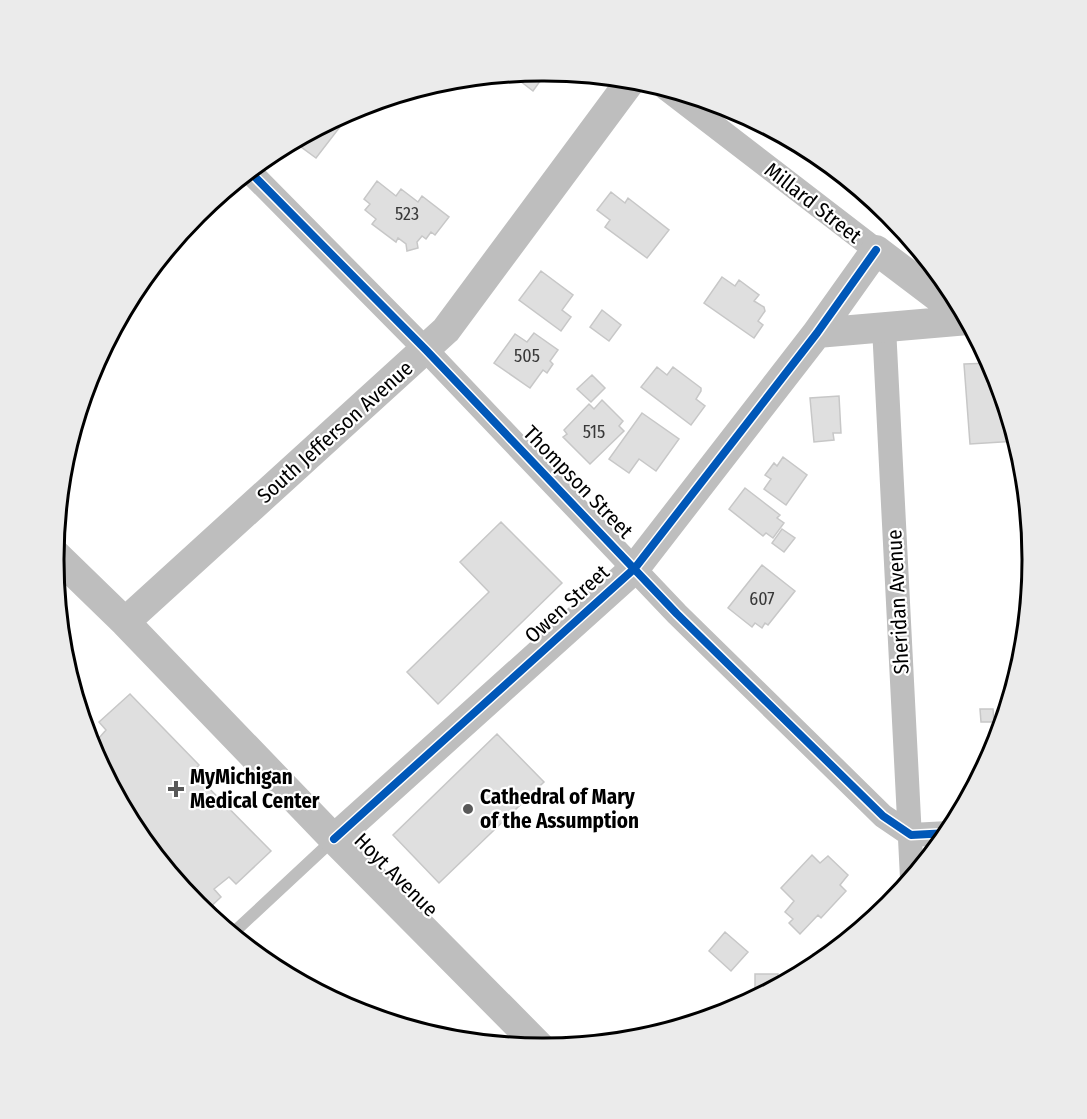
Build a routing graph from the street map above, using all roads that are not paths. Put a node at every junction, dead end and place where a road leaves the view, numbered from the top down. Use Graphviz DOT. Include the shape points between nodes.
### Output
graph roads {
  1 [pos="625,88"];
  2 [pos="683,102"];
  3 [pos="255,177"];
  4 [pos="876,250"];
  5 [pos="951,308"];
  6 [pos="958,321"];
  7 [pos="884,327"];
  8 [pos="817,333"];
  9 [pos="426,350"];
  10 [pos="64,563"];
  11 [pos="635,568"];
  12 [pos="125,622"];
  13 [pos="936,834"];
  14 [pos="911,835"];
  15 [pos="334,839"];
  16 [pos="912,866"];
  17 [pos="238,928"];
  18 [pos="531,1038"];
  1 -- 9 [label="street, South Jefferson Avenue" via="446,330"];
  2 -- 4 [label="street, Millard Street"];
  3 -- 9 [label="street, Thompson Street"];
  4 -- 5 [label="street, Millard Street"];
  4 -- 8 [label="street, Owen Street"];
  6 -- 7 [label="street, Millard Street"];
  7 -- 8 [label="street, Millard Street"];
  7 -- 14 [label="street, Sheridan Avenue"];
  8 -- 11 [label="street, Owen Street"];
  9 -- 11 [label="street, Thompson Street"];
  9 -- 12 [label="street, South Jefferson Avenue"];
  10 -- 12 [label="street, Hoyt Avenue"];
  11 -- 14 [label="street, Thompson Street" via="883,816"];
  11 -- 15 [label="street, Owen Street"];
  12 -- 15 [label="street, Hoyt Avenue"];
  13 -- 14 [label="street"];
  14 -- 16 [label="street, Sheridan Avenue"];
  15 -- 17 [label="lane"];
  15 -- 18 [label="street, Hoyt Avenue"];
}
